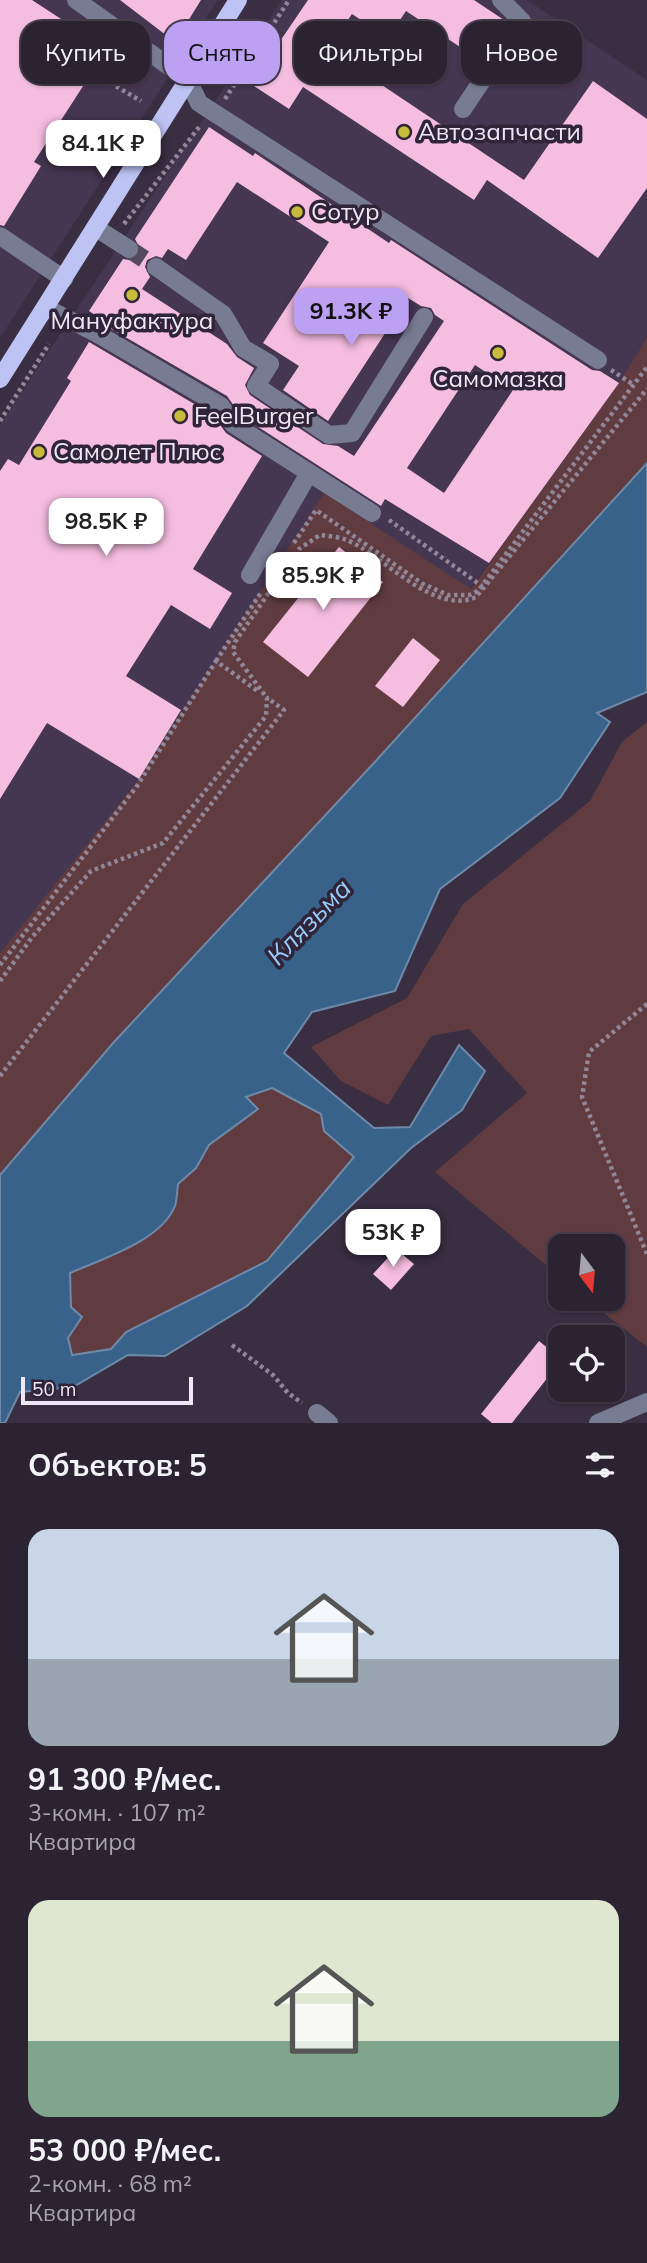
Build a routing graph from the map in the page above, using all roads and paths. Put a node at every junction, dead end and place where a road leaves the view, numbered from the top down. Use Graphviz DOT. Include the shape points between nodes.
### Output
graph roads {
  1 [pos="76,0"];
  2 [pos="238,0"];
  3 [pos="289,0"];
  4 [pos="501,0"];
  5 [pos="225,21"];
  6 [pos="164,63"];
  7 [pos="112,84"];
  8 [pos="186,84"];
  9 [pos="190,84"];
  10 [pos="141,101"];
  11 [pos="463,109"];
  12 [pos="216,113"];
  13 [pos="96,228"];
  14 [pos="0,236"];
  15 [pos="112,239"];
  16 [pos="129,249"];
  17 [pos="156,267"];
  18 [pos="64,279"];
  19 [pos="46,308"];
  20 [pos="64,316"];
  21 [pos="424,317"];
  22 [pos="598,360"];
  23 [pos="647,367"];
  24 [pos="0,379"];
  25 [pos="647,389"];
  26 [pos="0,421"];
  27 [pos="309,473"];
  28 [pos="379,516"];
  29 [pos="250,575"];
  30 [pos="482,586"];
  31 [pos="216,661"];
  32 [pos="267,698"];
  33 [pos="0,965"];
  34 [pos="0,981"];
  35 [pos="647,1004"];
  36 [pos="0,1076"];
  37 [pos="647,1254"];
  38 [pos="232,1345"];
  39 [pos="647,1402"];
  40 [pos="323,1418"];
  41 [pos="598,1423"];
  1 -- 6 [label="lane"];
  2 -- 5 [label="main road"];
  3 -- 12 [label="path"];
  4 -- 11 [label="lane" via="522,21"];
  7 -- 10 [label="path"];
  8 -- 13 [label="main road"];
  9 -- 12 [label="lane" via="199,103"];
  12 -- 15 [label="path" via="198,128"];
  12 -- 22 [label="lane"];
  13 -- 15 [label="lane"];
  13 -- 18 [label="main road"];
  14 -- 18 [label="lane"];
  15 -- 16 [label="lane"];
  17 -- 21 [label="lane" via="223,314 243,348 271,365 256,386 329,435 352,433"];
  18 -- 19 [label="main road"];
  19 -- 20 [label="lane"];
  19 -- 24 [label="main road"];
  20 -- 26 [label="path"];
  20 -- 27 [label="lane" via="221,405 233,424"];
  23 -- 30 [label="path"];
  25 -- 32 [label="path" via="477,597 455,602 424,590 346,540 320,535 299,549 235,642 233,652"];
  27 -- 28 [label="lane"];
  27 -- 29 [label="lane"];
  28 -- 30 [label="path"];
  30 -- 31 [label="path" via="469,595 448,595 424,584 316,510"];
  31 -- 32 [label="path"];
  31 -- 33 [label="path" via="137,786"];
  32 -- 34 [label="path" via="266,716 163,844 91,871"];
  32 -- 36 [label="path" via="284,710"];
  35 -- 37 [label="path" via="589,1052 582,1097"];
  38 -- 40 [label="path"];
  39 -- 41 [label="lane"];
}
